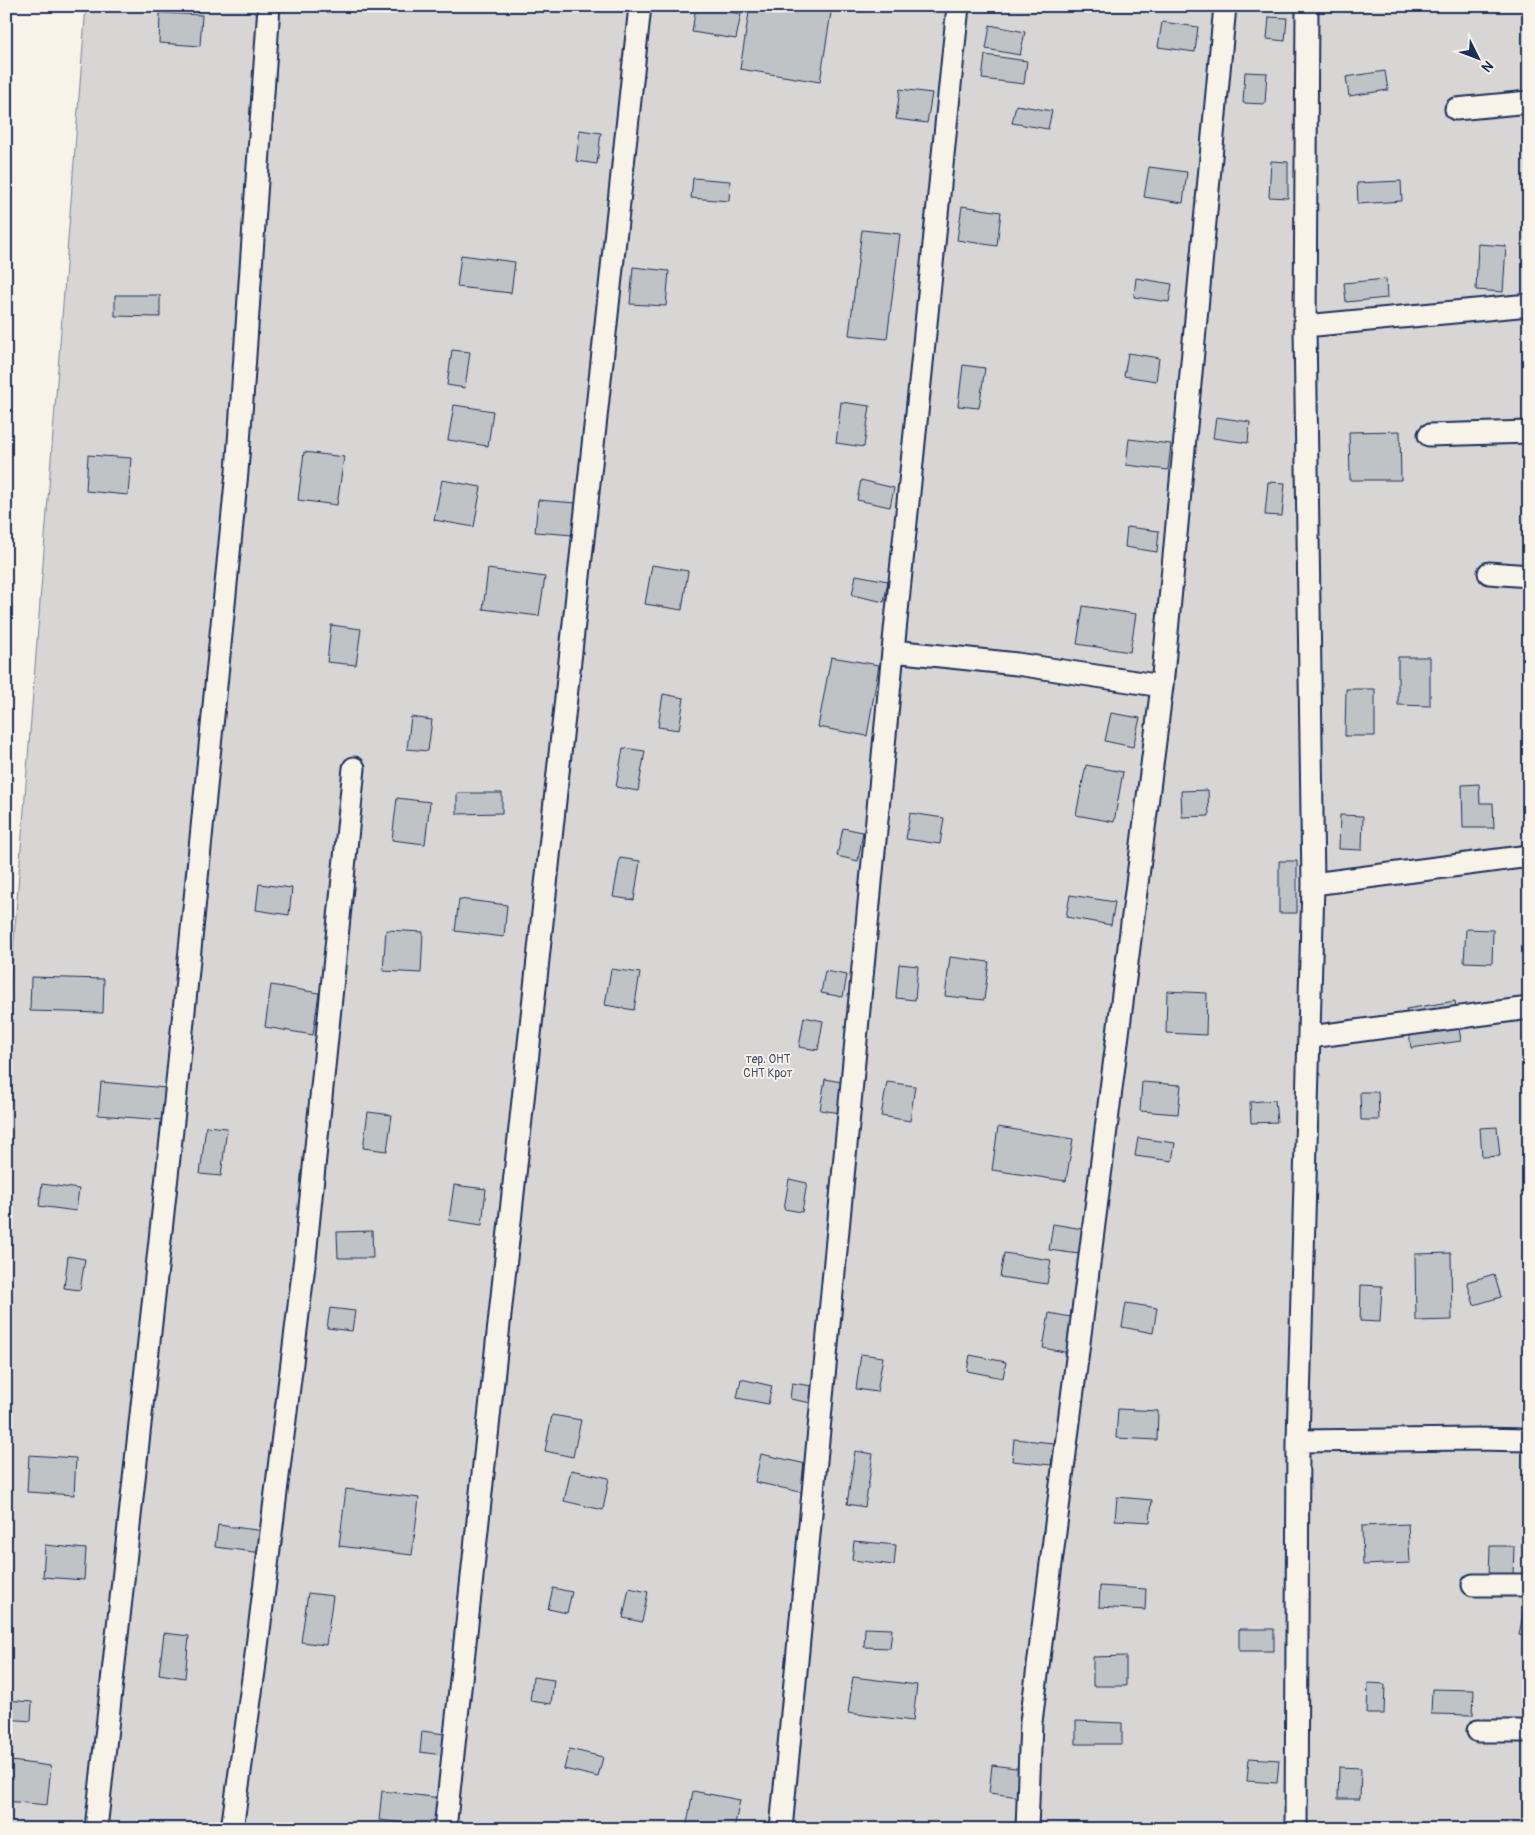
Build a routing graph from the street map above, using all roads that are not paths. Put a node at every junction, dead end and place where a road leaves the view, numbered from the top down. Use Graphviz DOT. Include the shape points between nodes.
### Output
graph roads {
  1 [pos="269,6"];
  2 [pos="640,6"];
  3 [pos="958,6"];
  4 [pos="1225,6"];
  5 [pos="1307,6"];
  6 [pos="1529,102"];
  7 [pos="1456,109"];
  8 [pos="1529,305"];
  9 [pos="1305,326"];
  10 [pos="1529,432"];
  11 [pos="1428,435"];
  12 [pos="1489,573"];
  13 [pos="1529,576"];
  14 [pos="893,651"];
  15 [pos="1162,686"];
  16 [pos="354,768"];
  17 [pos="1529,856"];
  18 [pos="1313,884"];
  19 [pos="1529,1008"];
  20 [pos="1310,1037"];
  21 [pos="1529,1440"];
  22 [pos="1298,1441"];
  23 [pos="1473,1585"];
  24 [pos="1529,1585"];
  25 [pos="1478,1731"];
  26 [pos="1529,1731"];
  27 [pos="96,1829"];
  28 [pos="232,1829"];
  29 [pos="445,1829"];
  30 [pos="782,1829"];
  31 [pos="1027,1829"];
  32 [pos="1296,1829"];
  1 -- 27 [label="lane" via="236,482 174,1112"];
  2 -- 29 [label="lane"];
  3 -- 14 [label="lane"];
  4 -- 15 [label="lane"];
  5 -- 9 [label="lane"];
  6 -- 7 [label="lane"];
  8 -- 9 [label="lane"];
  9 -- 18 [label="lane"];
  10 -- 11 [label="lane"];
  12 -- 13 [label="lane"];
  14 -- 15 [label="lane" via="1017,664"];
  14 -- 30 [label="lane"];
  15 -- 31 [label="lane" via="1031,1722"];
  16 -- 28 [label="lane" via="304,1266"];
  17 -- 18 [label="lane"];
  18 -- 20 [label="lane"];
  19 -- 20 [label="lane"];
  20 -- 22 [label="lane"];
  21 -- 22 [label="lane"];
  22 -- 32 [label="lane"];
  23 -- 24 [label="lane"];
  25 -- 26 [label="lane"];
}
